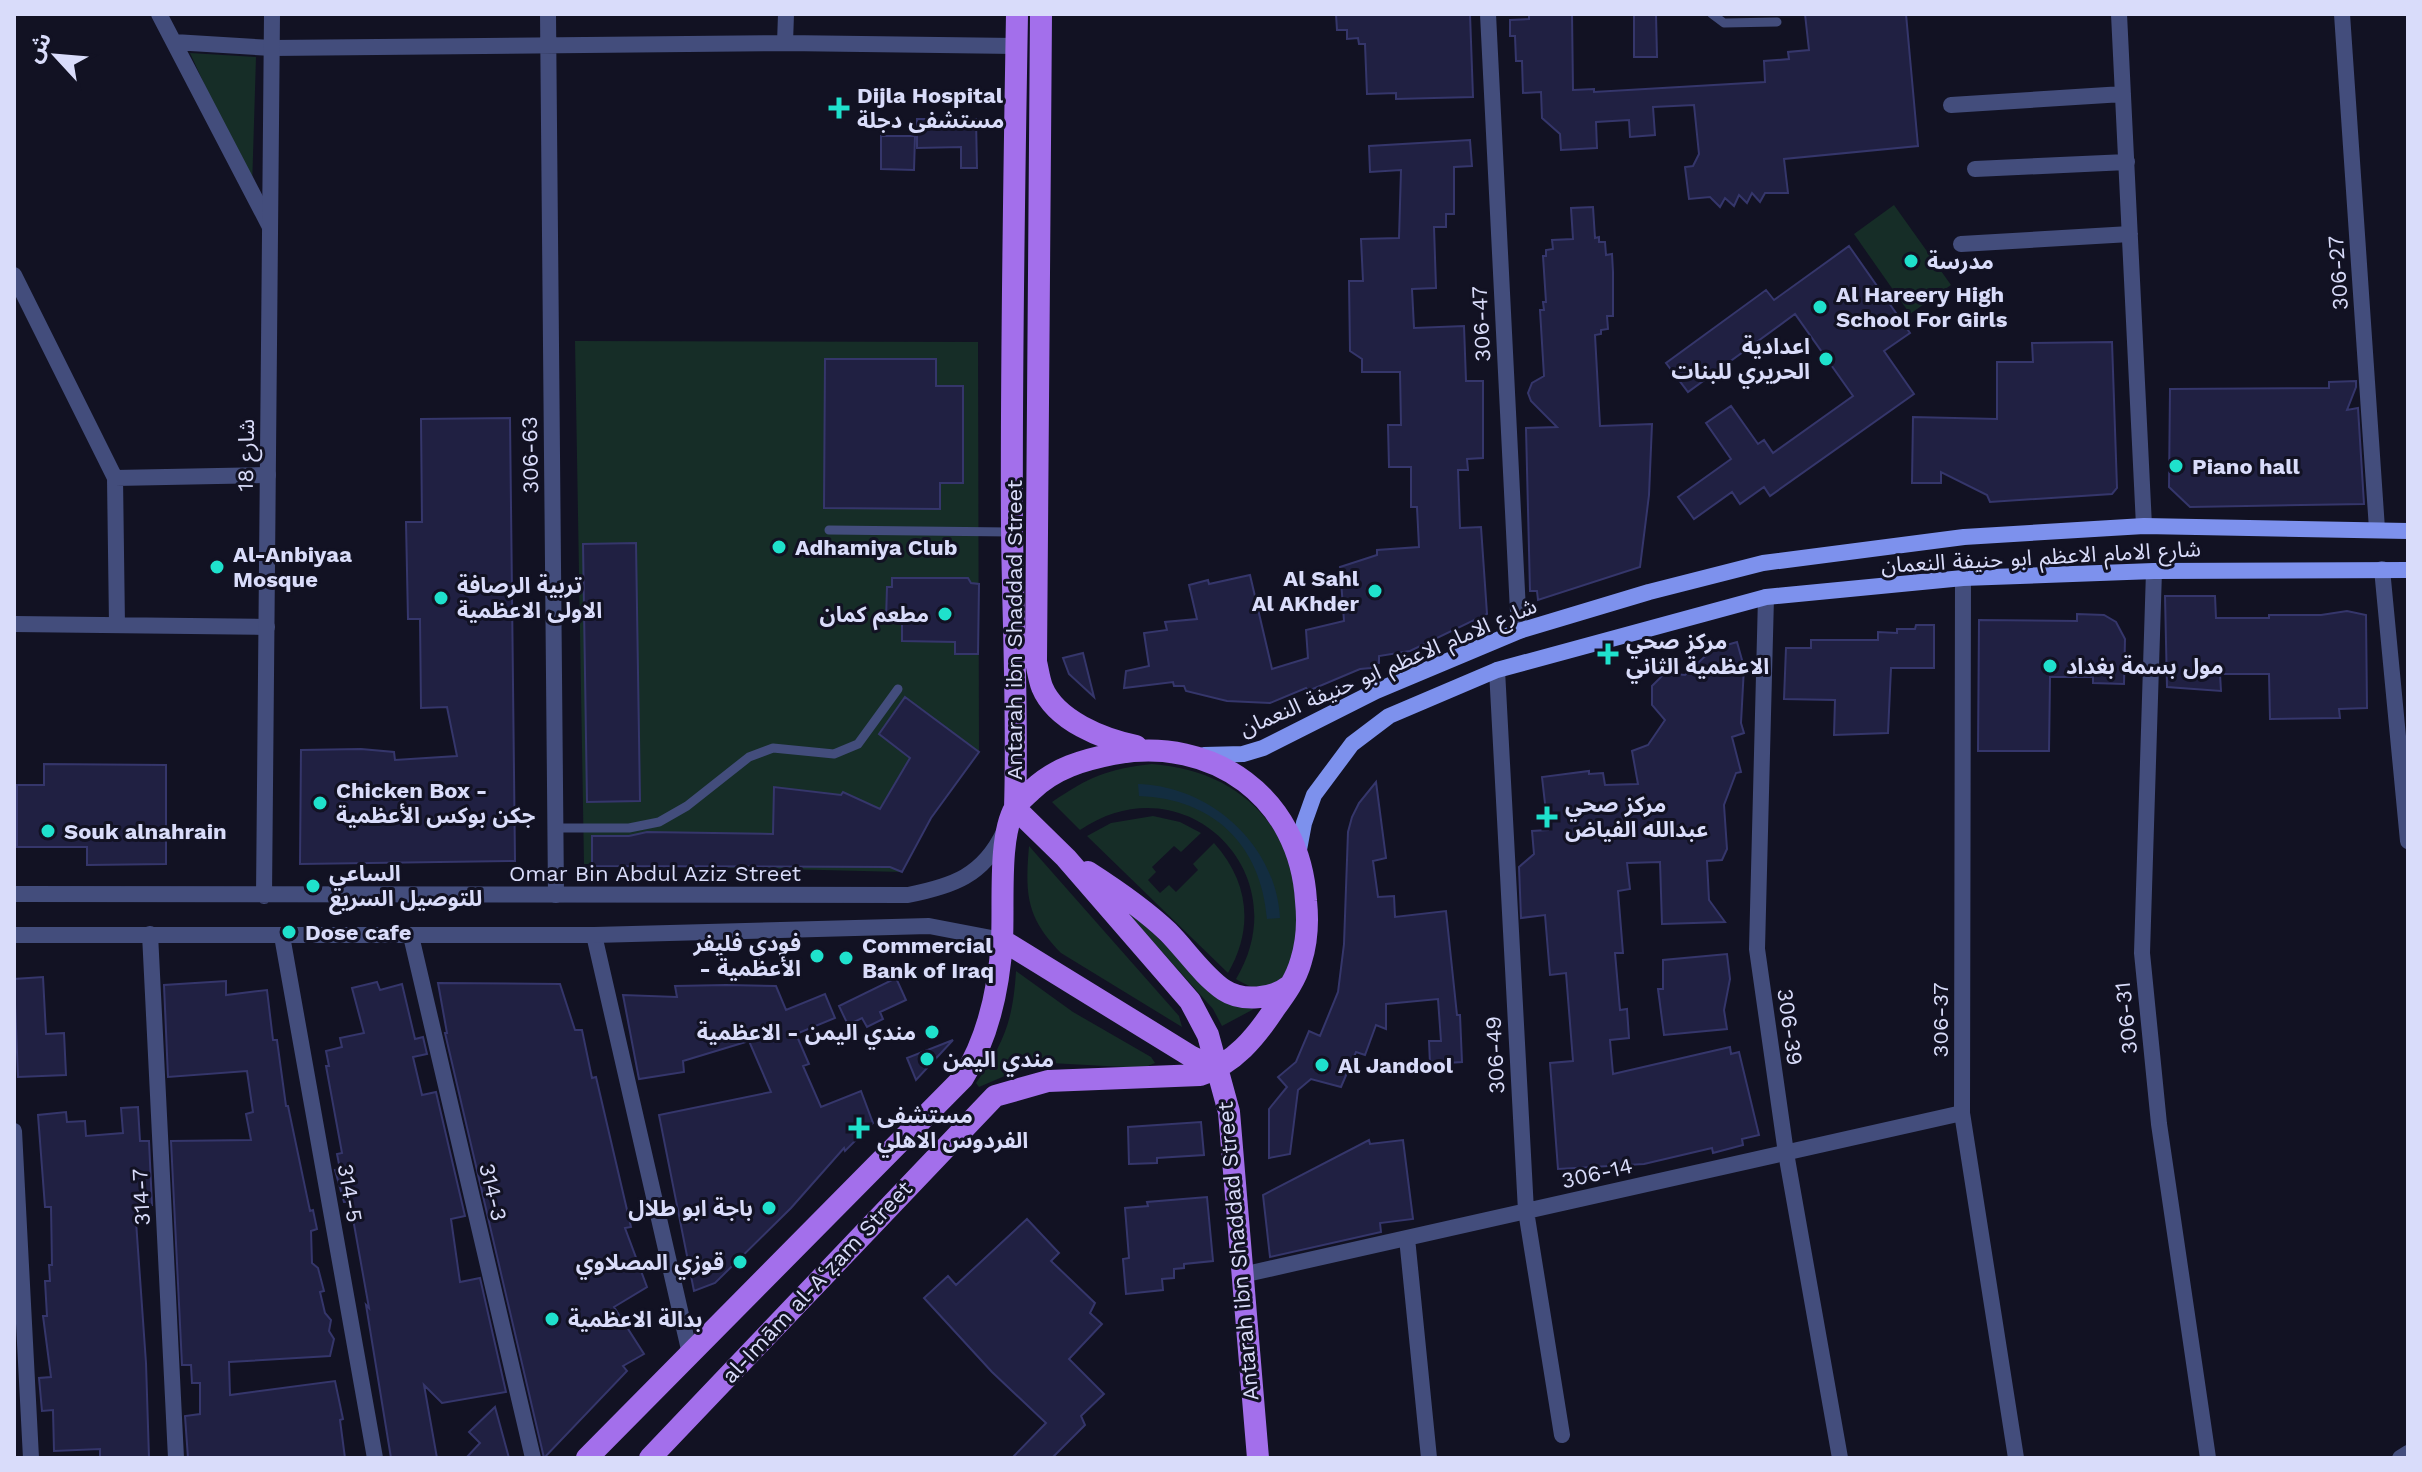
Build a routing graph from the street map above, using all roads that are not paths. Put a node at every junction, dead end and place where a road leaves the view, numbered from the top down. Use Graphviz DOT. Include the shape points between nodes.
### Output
graph roads {
  1 [pos="159,14"];
  2 [pos="272,14"];
  3 [pos="548,14"];
  4 [pos="786,14"];
  5 [pos="1017,14"];
  6 [pos="1041,14"];
  7 [pos="1488,14"];
  8 [pos="1712,14"];
  9 [pos="2119,14"];
  10 [pos="2342,14"];
  11 [pos="1777,22"];
  12 [pos="174,42"];
  13 [pos="785,43"];
  14 [pos="547,45"];
  15 [pos="1016,46"];
  16 [pos="272,48"];
  17 [pos="2123,94"];
  18 [pos="1951,105"];
  19 [pos="2127,162"];
  20 [pos="1975,169"];
  21 [pos="270,227"];
  22 [pos="2130,234"];
  23 [pos="1961,244"];
  24 [pos="14,275"];
  25 [pos="268,475"];
  26 [pos="115,478"];
  27 [pos="2144,526"];
  28 [pos="2377,529"];
  29 [pos="829,530"];
  30 [pos="2408,531"];
  31 [pos="1012,532"];
  32 [pos="2382,569"];
  33 [pos="2408,570"];
  34 [pos="2154,571"];
  35 [pos="1963,578"];
  36 [pos="1766,597"];
  37 [pos="14,624"];
  38 [pos="117,625"];
  39 [pos="267,627"];
  40 [pos="1519,631"];
  41 [pos="1497,670"];
  42 [pos="898,689"];
  43 [pos="1157,750"];
  44 [pos="1191,755"];
  45 [pos="1015,808"];
  46 [pos="555,828"];
  47 [pos="2408,841"];
  48 [pos="1298,855"];
  49 [pos="1066,858"];
  50 [pos="14,894"];
  51 [pos="556,895"];
  52 [pos="264,896"];
  53 [pos="150,934"];
  54 [pos="14,935"];
  55 [pos="594,935"];
  56 [pos="282,936"];
  57 [pos="411,936"];
  58 [pos="1002,940"];
  59 [pos="1293,982"];
  60 [pos="1218,1069"];
  61 [pos="1962,1113"];
  62 [pos="14,1131"];
  63 [pos="1786,1153"];
  64 [pos="1526,1211"];
  65 [pos="1407,1238"];
  66 [pos="1242,1275"];
  67 [pos="690,1354"];
  68 [pos="1562,1435"];
  69 [pos="2408,1453"];
  70 [pos="31,1458"];
  71 [pos="176,1458"];
  72 [pos="375,1458"];
  73 [pos="533,1458"];
  74 [pos="587,1458"];
  75 [pos="650,1458"];
  76 [pos="1258,1458"];
  77 [pos="1429,1458"];
  78 [pos="1840,1458"];
  79 [pos="2016,1458"];
  80 [pos="2208,1458"];
  81 [pos="2400,1458"];
  1 -- 12 [label="street"];
  2 -- 16 [label="street, شارع 18"];
  3 -- 14 [label="street, 306-63"];
  4 -- 13 [label="street"];
  5 -- 15 [label="main road, Antarah ibn Shaddad Street"];
  6 -- 43 [label="main road, Antarah ibn Shaddad Street" via="1036,662 1042,687 1070,718 1104,737"];
  7 -- 40 [label="street, 306-47"];
  8 -- 11 [label="lane" via="1724,23"];
  9 -- 17 [label="street"];
  10 -- 28 [label="street, 306-27"];
  12 -- 16 [label="street"];
  12 -- 21 [label="street"];
  13 -- 14 [label="street"];
  13 -- 15 [label="street"];
  14 -- 16 [label="street"];
  14 -- 46 [label="street, 306-63"];
  15 -- 31 [label="main road, Antarah ibn Shaddad Street"];
  16 -- 21 [label="street, شارع 18"];
  17 -- 18 [label="street"];
  17 -- 19 [label="street"];
  19 -- 20 [label="street"];
  19 -- 22 [label="street"];
  21 -- 25 [label="street, شارع 18"];
  22 -- 23 [label="street"];
  22 -- 27 [label="street"];
  24 -- 26 [label="street"];
  25 -- 26 [label="street"];
  25 -- 39 [label="street, شارع 18"];
  26 -- 38 [label="street"];
  27 -- 28 [label="main road, شارع الامام الاعظم ابو حنيفة النعمان"];
  27 -- 40 [label="main road, شارع الامام الاعظم ابو حنيفة النعمان" via="1964,537 1763,563"];
  28 -- 30 [label="main road, شارع الامام الاعظم ابو حنيفة النعمان"];
  29 -- 31 [label="lane"];
  31 -- 45 [label="main road, Antarah ibn Shaddad Street"];
  32 -- 33 [label="main road, شارع الامام الاعظم ابو حنيفة النعمان"];
  32 -- 34 [label="main road, شارع الامام الاعظم ابو حنيفة النعمان"];
  32 -- 47 [label="street"];
  34 -- 35 [label="main road, شارع الامام الاعظم ابو حنيفة النعمان"];
  34 -- 80 [label="street, 306-31" via="2142,953 2159,1124"];
  35 -- 36 [label="main road, شارع الامام الاعظم ابو حنيفة النعمان"];
  35 -- 61 [label="street, 306-37"];
  36 -- 41 [label="main road, شارع الامام الاعظم ابو حنيفة النعمان"];
  36 -- 63 [label="street, 306-39" via="1757,949"];
  37 -- 38 [label="street"];
  38 -- 39 [label="street"];
  39 -- 52 [label="street, شارع 18"];
  40 -- 44 [label="main road, شارع الامام الاعظم ابو حنيفة النعمان" via="1376,691 1263,748 1220,757"];
  41 -- 48 [label="main road, شارع الامام الاعظم ابو حنيفة النعمان" via="1389,716 1352,744 1314,795"];
  41 -- 64 [label="street, 306-49"];
  42 -- 46 [label="lane" via="858,744 834,754 773,748 749,757 659,822 629,828"];
  43 -- 44 [label="main road"];
  43 -- 45 [label="main road" via="1083,759 1054,773"];
  44 -- 48 [label="main road" via="1252,786 1276,811"];
  45 -- 49 [label="main road, Antarah ibn Shaddad Street"];
  45 -- 51 [label="street, Omar Bin Abdul Aziz Street" via="983,864 943,888 908,895"];
  45 -- 58 [label="main road, al-Imām al-Aʿẓam Street" via="1003,868"];
  46 -- 51 [label="street, 306-63"];
  48 -- 59 [label="main road" via="1305,874 1308,920"];
  49 -- 59 [label="main road" via="1165,929 1226,992 1272,996"];
  49 -- 60 [label="main road, Antarah ibn Shaddad Street" via="1190,1001"];
  50 -- 52 [label="street, Omar Bin Abdul Aziz Street"];
  51 -- 52 [label="street, Omar Bin Abdul Aziz Street"];
  53 -- 54 [label="street"];
  53 -- 56 [label="street"];
  53 -- 71 [label="street, 314-7"];
  55 -- 57 [label="street"];
  55 -- 58 [label="street" via="929,926"];
  55 -- 67 [label="street"];
  56 -- 57 [label="street"];
  56 -- 72 [label="street, 314-5"];
  57 -- 73 [label="street, 314-3"];
  58 -- 60 [label="main road"];
  58 -- 67 [label="main road, al-Imām al-Aʿẓam Street" via="983,1040 963,1078"];
  59 -- 60 [label="main road" via="1244,1049"];
  60 -- 66 [label="main road, Antarah ibn Shaddad Street" via="1229,1112"];
  60 -- 75 [label="main road, al-Imām al-Aʿẓam Street" via="1183,1077 1048,1081 995,1096"];
  61 -- 63 [label="street, 306-14"];
  61 -- 79 [label="street, 306-37"];
  62 -- 70 [label="street"];
  63 -- 64 [label="street, 306-14"];
  63 -- 78 [label="street, 306-39"];
  64 -- 65 [label="street, 306-14"];
  64 -- 68 [label="street, 306-49"];
  65 -- 66 [label="street, 306-14"];
  65 -- 77 [label="street"];
  66 -- 76 [label="main road, Antarah ibn Shaddad Street"];
  67 -- 74 [label="main road, al-Imām al-Aʿẓam Street"];
  69 -- 81 [label="street"];
}
